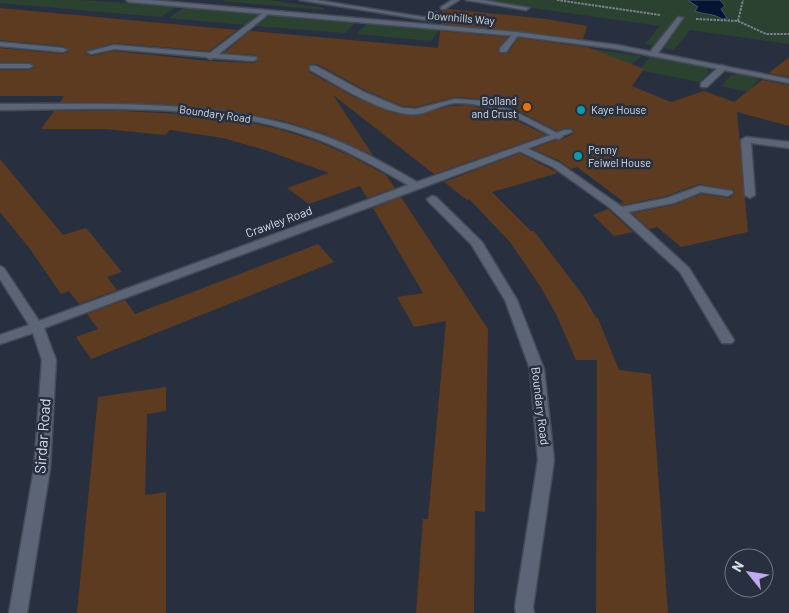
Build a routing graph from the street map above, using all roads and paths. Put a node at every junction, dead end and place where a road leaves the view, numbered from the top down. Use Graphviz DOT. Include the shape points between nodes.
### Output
graph roads {
  1 [pos="129,0"];
  2 [pos="303,0"];
  3 [pos="456,0"];
  4 [pos="469,0"];
  5 [pos="557,0"];
  6 [pos="743,0"];
  7 [pos="443,8"];
  8 [pos="526,8"];
  9 [pos="269,11"];
  10 [pos="432,16"];
  11 [pos="680,18"];
  12 [pos="738,21"];
  13 [pos="516,34"];
  14 [pos="789,34"];
  15 [pos="0,44"];
  16 [pos="63,50"];
  17 [pos="503,50"];
  18 [pos="91,52"];
  19 [pos="653,54"];
  20 [pos="209,58"];
  21 [pos="253,59"];
  22 [pos="0,66"];
  23 [pos="29,66"];
  24 [pos="724,67"];
  25 [pos="313,68"];
  26 [pos="789,81"];
  27 [pos="704,85"];
  28 [pos="0,107"];
  29 [pos="789,145"];
  30 [pos="522,148"];
  31 [pos="416,186"];
  32 [pos="728,193"];
  33 [pos="750,195"];
  34 [pos="432,199"];
  35 [pos="619,211"];
  36 [pos="0,270"];
  37 [pos="37,327"];
  38 [pos="0,340"];
  39 [pos="727,340"];
  40 [pos="18,613"];
  41 [pos="525,613"];
  1 -- 9 [label="street, Downhills Way"];
  2 -- 10 [label="street" via="350,9"];
  3 -- 7 [label="street"];
  4 -- 8 [label="street"];
  5 -- 11 [label="path"];
  6 -- 12 [label="path"];
  9 -- 13 [label="street, Downhills Way"];
  9 -- 20 [label="street"];
  11 -- 12 [label="path"];
  11 -- 19 [label="street"];
  12 -- 14 [label="path" via="766,34"];
  13 -- 17 [label="street"];
  13 -- 19 [label="street, Downhills Way"];
  15 -- 16 [label="street"];
  18 -- 20 [label="street" via="114,46"];
  19 -- 24 [label="street, Downhills Way"];
  20 -- 21 [label="street"];
  22 -- 23 [label="street"];
  24 -- 26 [label="street, Downhills Way"];
  24 -- 27 [label="street"];
  25 -- 30 [label="street, Crawley Road" via="381,103 410,112 452,101 474,101 497,106 564,134"];
  28 -- 31 [label="street, Boundary Road" via="153,106 233,115 319,136 361,153"];
  29 -- 33 [label="street" via="746,140"];
  30 -- 31 [label="street, Crawley Road"];
  30 -- 35 [label="street" via="556,166"];
  31 -- 37 [label="street, Crawley Road"];
  32 -- 35 [label="street" via="700,189 670,200"];
  34 -- 41 [label="street, Boundary Road" via="476,242 511,300 537,369 546,460"];
  35 -- 39 [label="street" via="685,270"];
  36 -- 37 [label="street, Sirdar Road"];
  37 -- 38 [label="street, Crawley Road"];
  37 -- 40 [label="street, Sirdar Road" via="49,360 42,469"];
}
